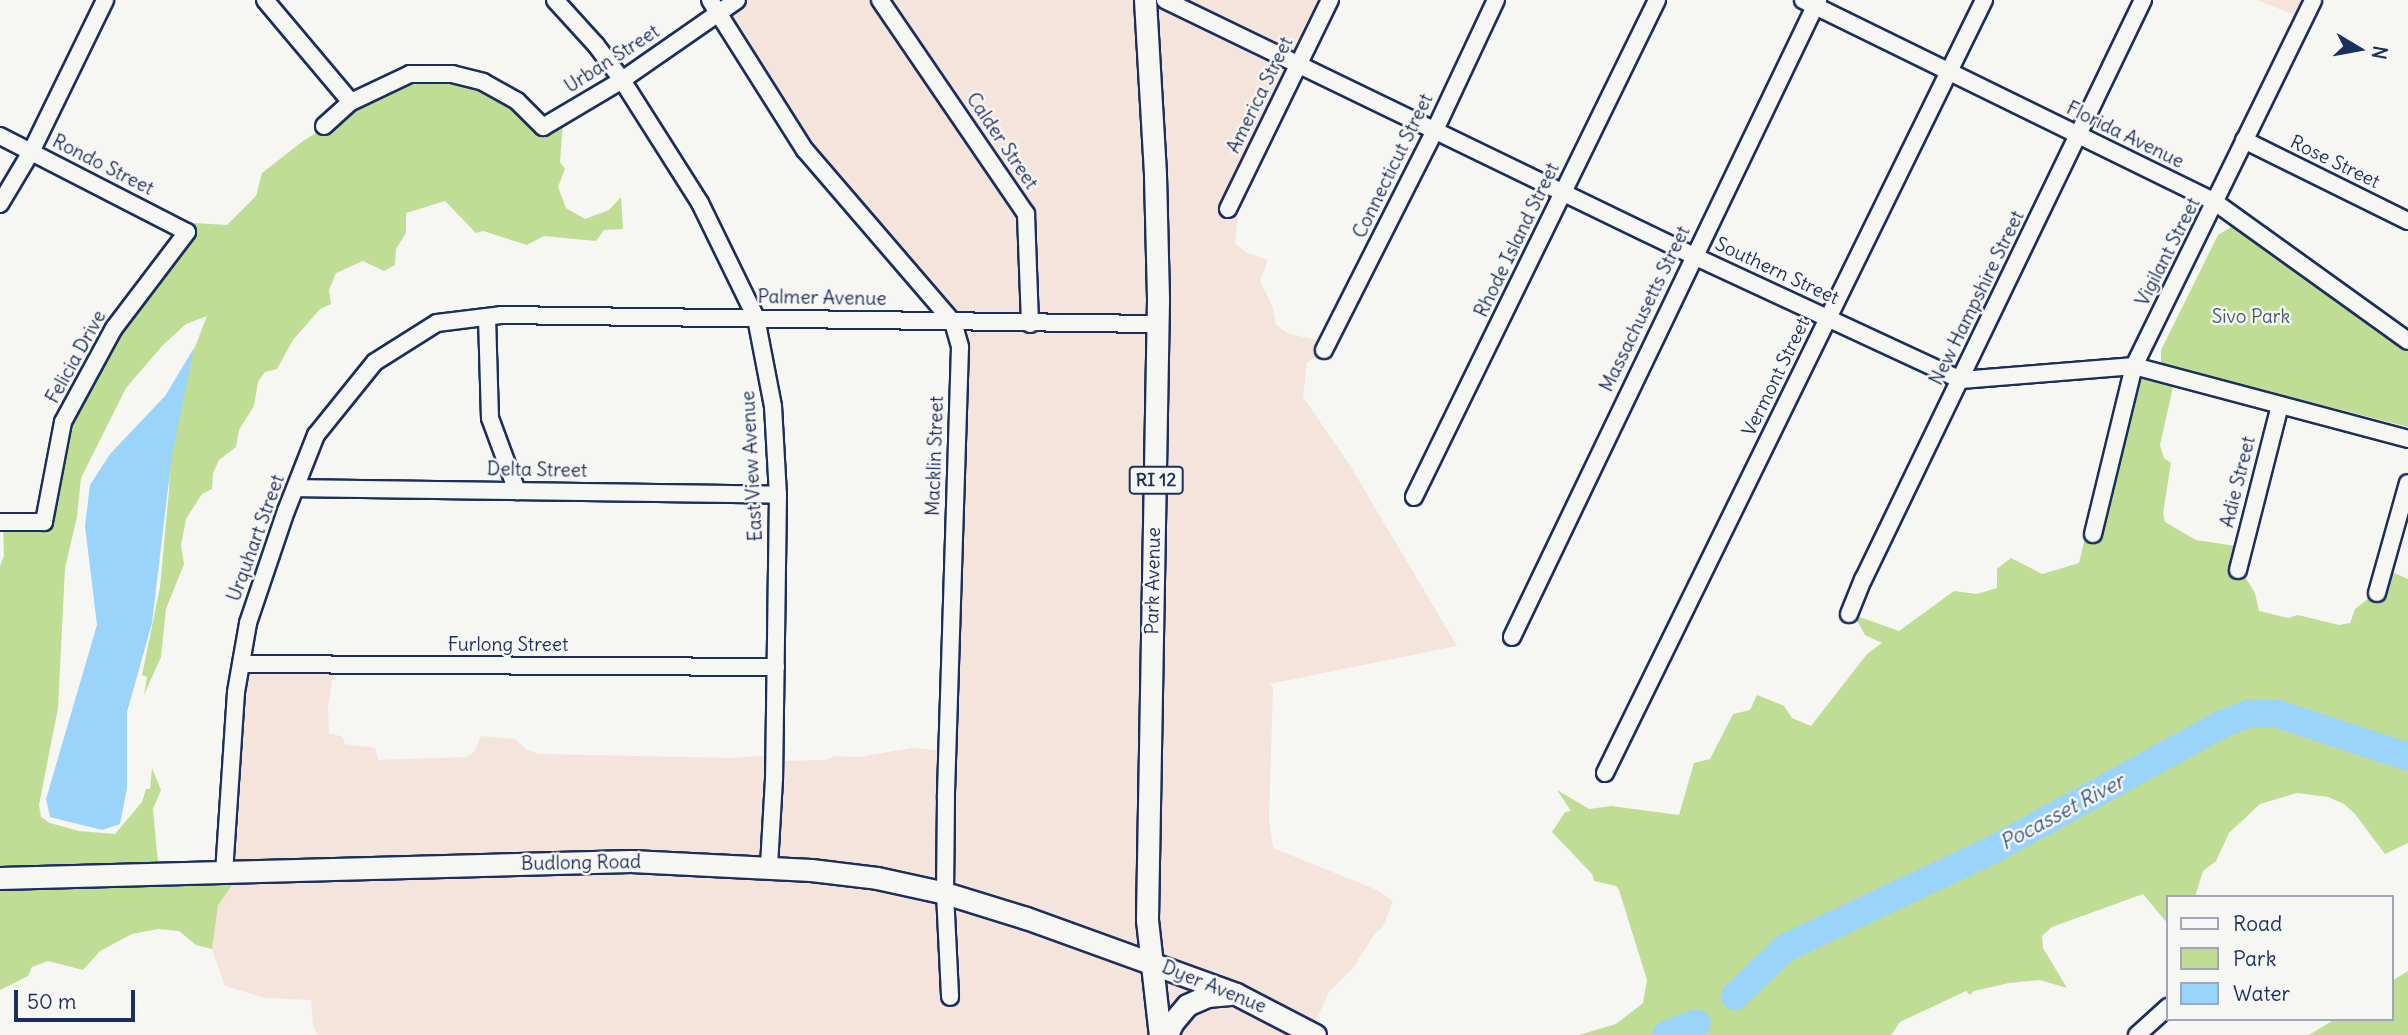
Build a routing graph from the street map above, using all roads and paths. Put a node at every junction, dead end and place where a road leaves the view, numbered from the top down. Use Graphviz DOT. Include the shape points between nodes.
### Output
graph roads {
  1 [pos="105,0"];
  2 [pos="265,0"];
  3 [pos="555,0"];
  4 [pos="737,0"];
  5 [pos="880,0"];
  6 [pos="1145,0"];
  7 [pos="1165,0"];
  8 [pos="1330,0"];
  9 [pos="1496,0"];
  10 [pos="1657,0"];
  11 [pos="1984,0"];
  12 [pos="2143,0"];
  13 [pos="2313,0"];
  14 [pos="1812,2"];
  15 [pos="714,6"];
  16 [pos="1299,64"];
  17 [pos="1949,73"];
  18 [pos="622,80"];
  19 [pos="351,102"];
  20 [pos="324,126"];
  21 [pos="1436,130"];
  22 [pos="0,136"];
  23 [pos="2079,136"];
  24 [pos="2244,141"];
  25 [pos="31,152"];
  26 [pos="1564,192"];
  27 [pos="0,204"];
  28 [pos="2216,204"];
  29 [pos="1228,209"];
  30 [pos="2408,221"];
  31 [pos="187,232"];
  32 [pos="1694,256"];
  33 [pos="487,317"];
  34 [pos="755,318"];
  35 [pos="1828,318"];
  36 [pos="953,322"];
  37 [pos="1030,324"];
  38 [pos="1157,324"];
  39 [pos="2408,341"];
  40 [pos="1324,350"];
  41 [pos="2134,366"];
  42 [pos="1961,380"];
  43 [pos="2280,405"];
  44 [pos="2408,439"];
  45 [pos="2408,483"];
  46 [pos="296,488"];
  47 [pos="517,491"];
  48 [pos="778,495"];
  49 [pos="1414,497"];
  50 [pos="0,522"];
  51 [pos="2093,534"];
  52 [pos="2238,570"];
  53 [pos="2377,593"];
  54 [pos="1849,614"];
  55 [pos="1513,637"];
  56 [pos="241,664"];
  57 [pos="776,667"];
  58 [pos="1605,773"];
  59 [pos="769,865"];
  60 [pos="224,873"];
  61 [pos="0,878"];
  62 [pos="945,893"];
  63 [pos="1149,960"];
  64 [pos="1236,994"];
  65 [pos="950,996"];
  66 [pos="2166,1009"];
  67 [pos="1160,1035"];
  68 [pos="1167,1035"];
  69 [pos="1315,1035"];
  70 [pos="2137,1035"];
  1 -- 25 [label="street"];
  2 -- 19 [label="street"];
  3 -- 18 [label="street, East View Avenue"];
  4 -- 15 [label="street, Urban Street"];
  5 -- 37 [label="street, Calder Street" via="1026,214"];
  6 -- 38 [label="main road, Park Avenue / RI 12"];
  7 -- 16 [label="street, Southern Street"];
  8 -- 16 [label="street, America Street"];
  9 -- 21 [label="street, Connecticut Street"];
  10 -- 26 [label="street, Rhode Island Street"];
  11 -- 17 [label="street, Vermont Street"];
  12 -- 23 [label="street, New Hampshire Street"];
  13 -- 24 [label="street, Vigilant Street"];
  14 -- 17 [label="street, Florida Avenue"];
  14 -- 32 [label="street, Massachusetts Street"];
  15 -- 18 [label="street, Urban Street"];
  15 -- 36 [label="street, Macklin Street" via="805,150"];
  16 -- 21 [label="street, Southern Street"];
  16 -- 29 [label="street, America Street"];
  17 -- 23 [label="street, Florida Avenue"];
  17 -- 35 [label="street, Vermont Street"];
  18 -- 19 [label="street, Urban Street" via="543,127 517,101 483,82 452,74 410,74"];
  18 -- 34 [label="street, East View Avenue" via="700,203"];
  19 -- 20 [label="street"];
  21 -- 26 [label="street, Southern Street"];
  21 -- 40 [label="street, Connecticut Street"];
  22 -- 25 [label="street, Rondo Street"];
  23 -- 28 [label="street, Florida Avenue"];
  23 -- 42 [label="street, New Hampshire Street"];
  24 -- 28 [label="street, Vigilant Street"];
  24 -- 30 [label="street, Rose Street"];
  25 -- 27 [label="street"];
  25 -- 31 [label="street, Rondo Street"];
  26 -- 32 [label="street, Southern Street"];
  26 -- 49 [label="street, Rhode Island Street"];
  28 -- 39 [label="street, Florida Avenue"];
  28 -- 41 [label="street, Vigilant Street"];
  31 -- 50 [label="street, Felicia Drive" via="114,328 63,422 44,522"];
  32 -- 35 [label="street, Southern Street"];
  32 -- 55 [label="street, Massachusetts Street"];
  33 -- 34 [label="street, Palmer Avenue"];
  33 -- 46 [label="street, Urquhart Street" via="437,324 375,362 316,435"];
  33 -- 47 [label="street" via="490,418"];
  34 -- 36 [label="street, Palmer Avenue"];
  34 -- 48 [label="street, East View Avenue" via="773,406"];
  35 -- 42 [label="street, Southern Street"];
  35 -- 58 [label="street, Vermont Street"];
  36 -- 37 [label="street, Palmer Avenue"];
  36 -- 62 [label="street, Macklin Street" via="960,347"];
  37 -- 38 [label="street, Palmer Avenue"];
  38 -- 63 [label="main road, Park Avenue / RI 12"];
  41 -- 42 [label="street, Southern Street"];
  41 -- 43 [label="street, Southern Street"];
  41 -- 51 [label="street, Vigilant Street"];
  42 -- 54 [label="street, New Hampshire Street"];
  43 -- 44 [label="street, Southern Street"];
  43 -- 52 [label="street, Adie Street"];
  45 -- 53 [label="street"];
  46 -- 47 [label="street, Delta Street"];
  46 -- 56 [label="street, Urquhart Street" via="248,623"];
  47 -- 48 [label="street, Delta Street"];
  48 -- 57 [label="street, East View Avenue"];
  56 -- 57 [label="street, Furlong Street"];
  56 -- 60 [label="street, Urquhart Street"];
  57 -- 59 [label="street, East View Avenue"];
  59 -- 60 [label="main road, Budlong Road" via="631,861"];
  59 -- 62 [label="main road, Budlong Road" via="877,878"];
  60 -- 61 [label="main road, Budlong Road"];
  62 -- 63 [label="main road, Budlong Road"];
  62 -- 65 [label="street, Macklin Street"];
  63 -- 64 [label="main road, Dyer Avenue"];
  63 -- 67 [label="main road, Park Avenue / RI 12"];
  64 -- 68 [label="main road" via="1206,996 1187,1005"];
  64 -- 69 [label="main road, Dyer Avenue"];
  66 -- 70 [label="street"];
}
